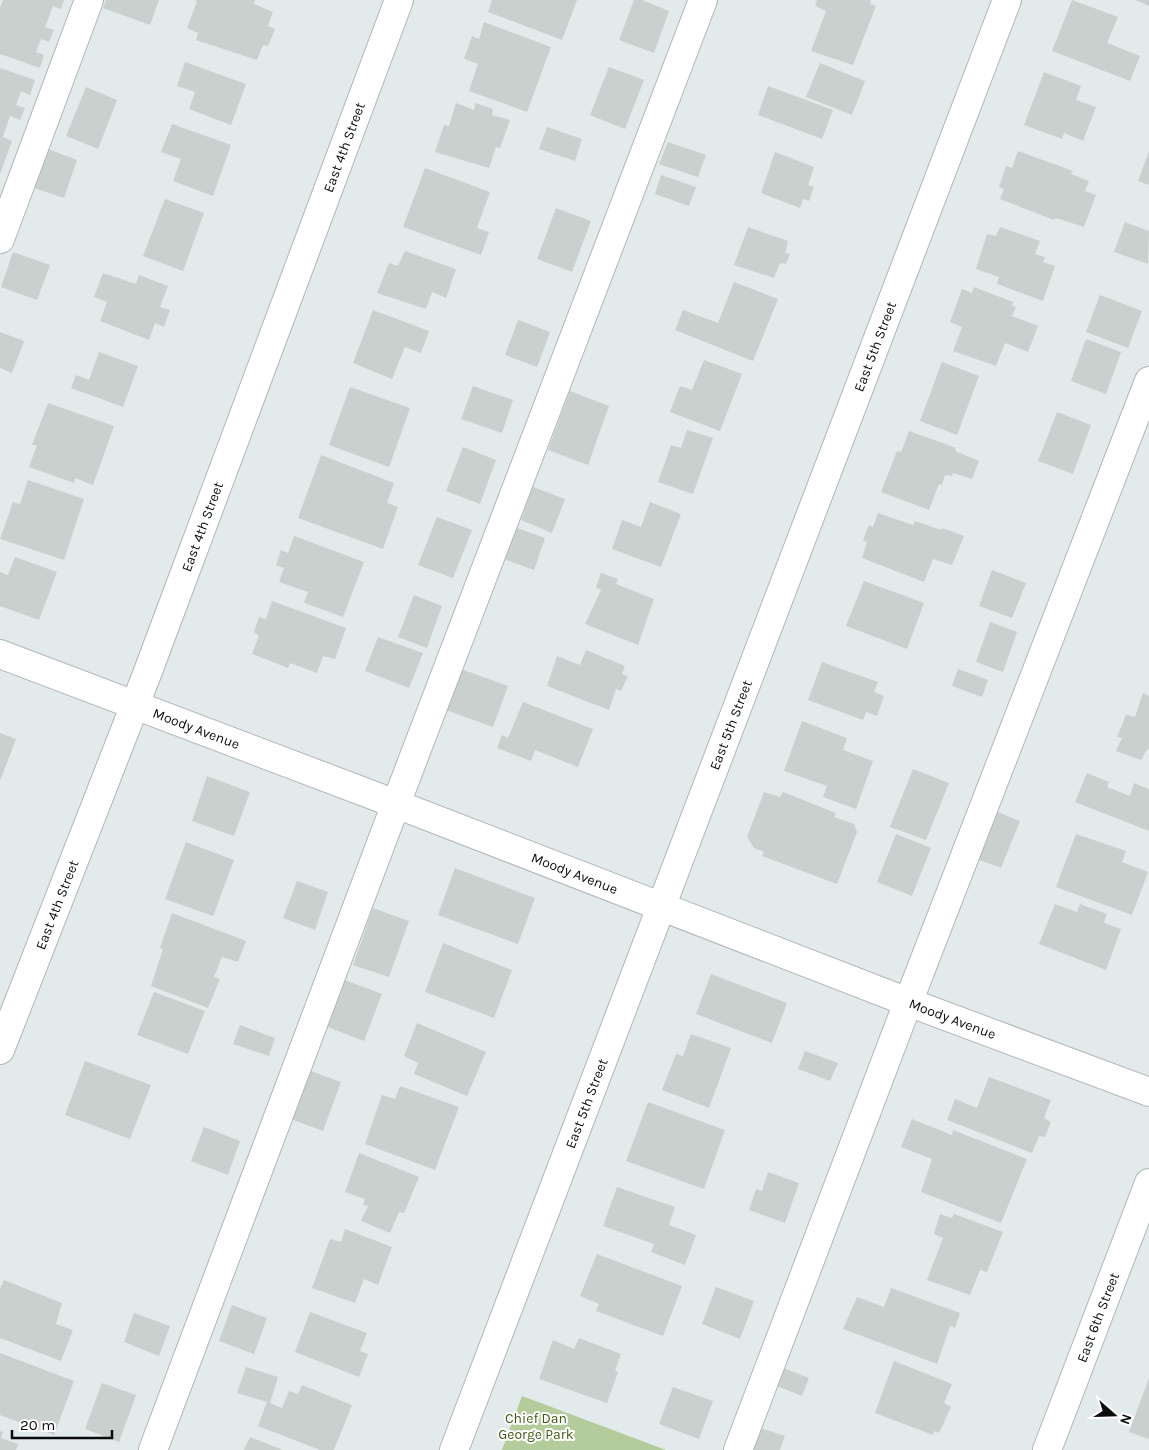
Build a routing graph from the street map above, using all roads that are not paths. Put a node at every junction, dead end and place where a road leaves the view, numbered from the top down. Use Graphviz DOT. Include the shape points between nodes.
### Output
graph roads {
  1 [pos="89,0"];
  2 [pos="399,0"];
  3 [pos="703,0"];
  4 [pos="1007,0"];
  5 [pos="0,239"];
  6 [pos="1149,381"];
  7 [pos="0,654"];
  8 [pos="135,705"];
  9 [pos="396,804"];
  10 [pos="660,907"];
  11 [pos="908,1002"];
  12 [pos="0,1050"];
  13 [pos="1149,1092"];
  14 [pos="1149,1183"];
  15 [pos="152,1450"];
  16 [pos="454,1450"];
  17 [pos="738,1450"];
  18 [pos="1047,1450"];
  1 -- 5 [label="street"];
  2 -- 8 [label="street, East 4th Street"];
  3 -- 9 [label="street"];
  4 -- 10 [label="street, East 5th Street"];
  6 -- 11 [label="street"];
  7 -- 8 [label="street, Moody Avenue"];
  8 -- 9 [label="street, Moody Avenue"];
  8 -- 12 [label="street, East 4th Street"];
  9 -- 10 [label="street, Moody Avenue"];
  9 -- 15 [label="street"];
  10 -- 11 [label="street, Moody Avenue"];
  10 -- 16 [label="street, East 5th Street"];
  11 -- 13 [label="street, Moody Avenue"];
  11 -- 17 [label="street"];
  14 -- 18 [label="street, East 6th Street"];
}
